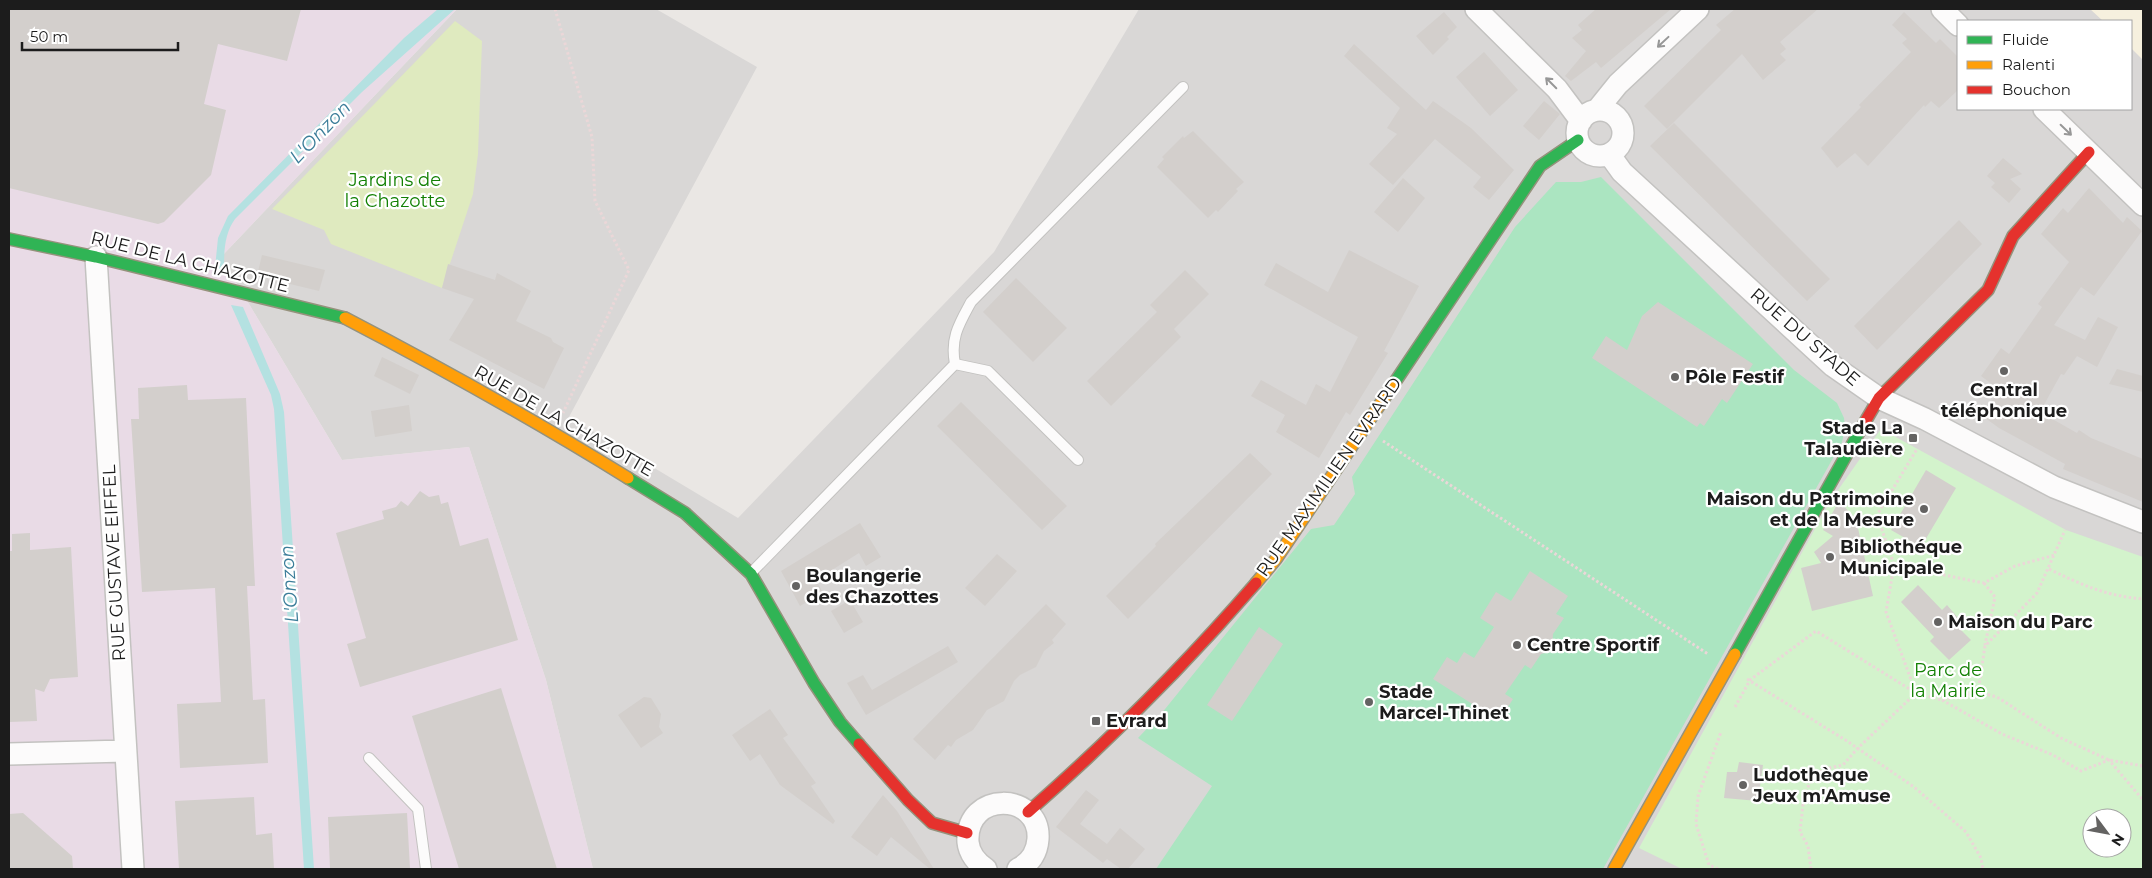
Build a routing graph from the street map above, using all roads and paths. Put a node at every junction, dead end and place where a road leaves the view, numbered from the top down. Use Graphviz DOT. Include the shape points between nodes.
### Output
graph roads {
  1 [pos="555,9"];
  2 [pos="1476,9"];
  3 [pos="1698,9"];
  4 [pos="1942,9"];
  5 [pos="1957,24"];
  6 [pos="1183,87"];
  7 [pos="2045,110"];
  8 [pos="1585,124"];
  9 [pos="2089,152"];
  10 [pos="1609,154"];
  11 [pos="2143,206"];
  12 [pos="9,239"];
  13 [pos="96,257"];
  14 [pos="955,364"];
  15 [pos="1879,398"];
  16 [pos="1363,429"];
  17 [pos="553,433"];
  18 [pos="1917,449"];
  19 [pos="1078,460"];
  20 [pos="2143,522"];
  21 [pos="2066,530"];
  22 [pos="2055,555"];
  23 [pos="1894,565"];
  24 [pos="2049,569"];
  25 [pos="750,574"];
  26 [pos="1984,583"];
  27 [pos="2143,598"];
  28 [pos="1985,646"];
  29 [pos="1728,667"];
  30 [pos="1750,680"];
  31 [pos="1978,692"];
  32 [pos="1916,693"];
  33 [pos="1942,700"];
  34 [pos="1733,712"];
  35 [pos="1724,728"];
  36 [pos="1858,748"];
  37 [pos="126,751"];
  38 [pos="9,754"];
  39 [pos="370,758"];
  40 [pos="2109,760"];
  41 [pos="2143,766"];
  42 [pos="2143,800"];
  43 [pos="1028,812"];
  44 [pos="967,833"];
  45 [pos="1023,868"];
  46 [pos="132,869"];
  47 [pos="426,869"];
  48 [pos="985,869"];
  49 [pos="1614,869"];
  50 [pos="1718,869"];
  51 [pos="1811,869"];
  52 [pos="1983,869"];
  1 -- 17 [label="path" via="592,137 595,200 629,270"];
  8 -- 2 [label="street, one-way" via="1557,89"];
  3 -- 8 [label="street, RUE MAXIMILIEN EVRARD, one-way" via="1618,84"];
  4 -- 5 [label="street"];
  6 -- 14 [label="lane" via="971,302 958,326 952,349"];
  7 -- 9 [label="street, one-way"];
  8 -- 10 [label="street" via="1582,147 1594,155"];
  8 -- 10 [label="street" via="1611,113 1617,118 1623,131 1620,145"];
  8 -- 16 [label="street, RUE MAXIMILIEN EVRARD" via="1540,166"];
  9 -- 11 [label="street"];
  9 -- 15 [label="street" via="2013,236 1988,290"];
  10 -- 15 [label="street, RUE DU STADE" via="1622,172 1833,366"];
  12 -- 13 [label="street, RUE DE LA CHAZOTTE"];
  13 -- 17 [label="street, RUE DE LA CHAZOTTE" via="343,317"];
  13 -- 37 [label="street, RUE GUSTAVE EIFFEL"];
  14 -- 19 [label="lane" via="988,371"];
  14 -- 25 [label="lane"];
  15 -- 20 [label="street, RUE DU STADE" via="2054,487"];
  15 -- 29 [label="street"];
  16 -- 29 [label="path"];
  16 -- 43 [label="street, RUE MAXIMILIEN EVRARD" via="1276,559 1240,601 1073,774"];
  17 -- 25 [label="street, RUE DE LA CHAZOTTE" via="685,513"];
  18 -- 23 [label="path" via="1877,515"];
  21 -- 22 [label="path"];
  22 -- 24 [label="path"];
  22 -- 26 [label="path" via="2015,566"];
  23 -- 26 [label="path"];
  23 -- 32 [label="path" via="1886,612"];
  24 -- 27 [label="path" via="2100,592"];
  24 -- 28 [label="path" via="2037,593"];
  25 -- 44 [label="street, RUE DE LA CHAZOTTE" via="840,722 932,823"];
  26 -- 28 [label="path" via="1995,597"];
  28 -- 31 [label="path"];
  29 -- 30 [label="path"];
  29 -- 49 [label="street"];
  30 -- 32 [label="path" via="1816,631"];
  30 -- 34 [label="path"];
  30 -- 36 [label="path"];
  31 -- 33 [label="path"];
  31 -- 40 [label="path" via="1997,697 2061,738"];
  32 -- 33 [label="path"];
  32 -- 36 [label="path"];
  33 -- 40 [label="path" via="2002,734 2053,755 2080,771"];
  35 -- 50 [label="path" via="1698,796 1696,824 1709,865"];
  36 -- 51 [label="path" via="1843,765 1824,769 1812,779 1804,795 1800,832 1808,846"];
  36 -- 52 [label="path" via="1914,787 1966,832 1981,858"];
  37 -- 38 [label="street"];
  37 -- 46 [label="street, RUE GUSTAVE EIFFEL"];
  39 -- 47 [label="lane" via="418,809"];
  40 -- 41 [label="path"];
  40 -- 42 [label="path"];
  43 -- 44 [label="street" via="1004,802 991,804 971,820"];
  43 -- 45 [label="street" via="1038,834 1037,847"];
  44 -- 48 [label="street" via="968,847 974,859"];
}
